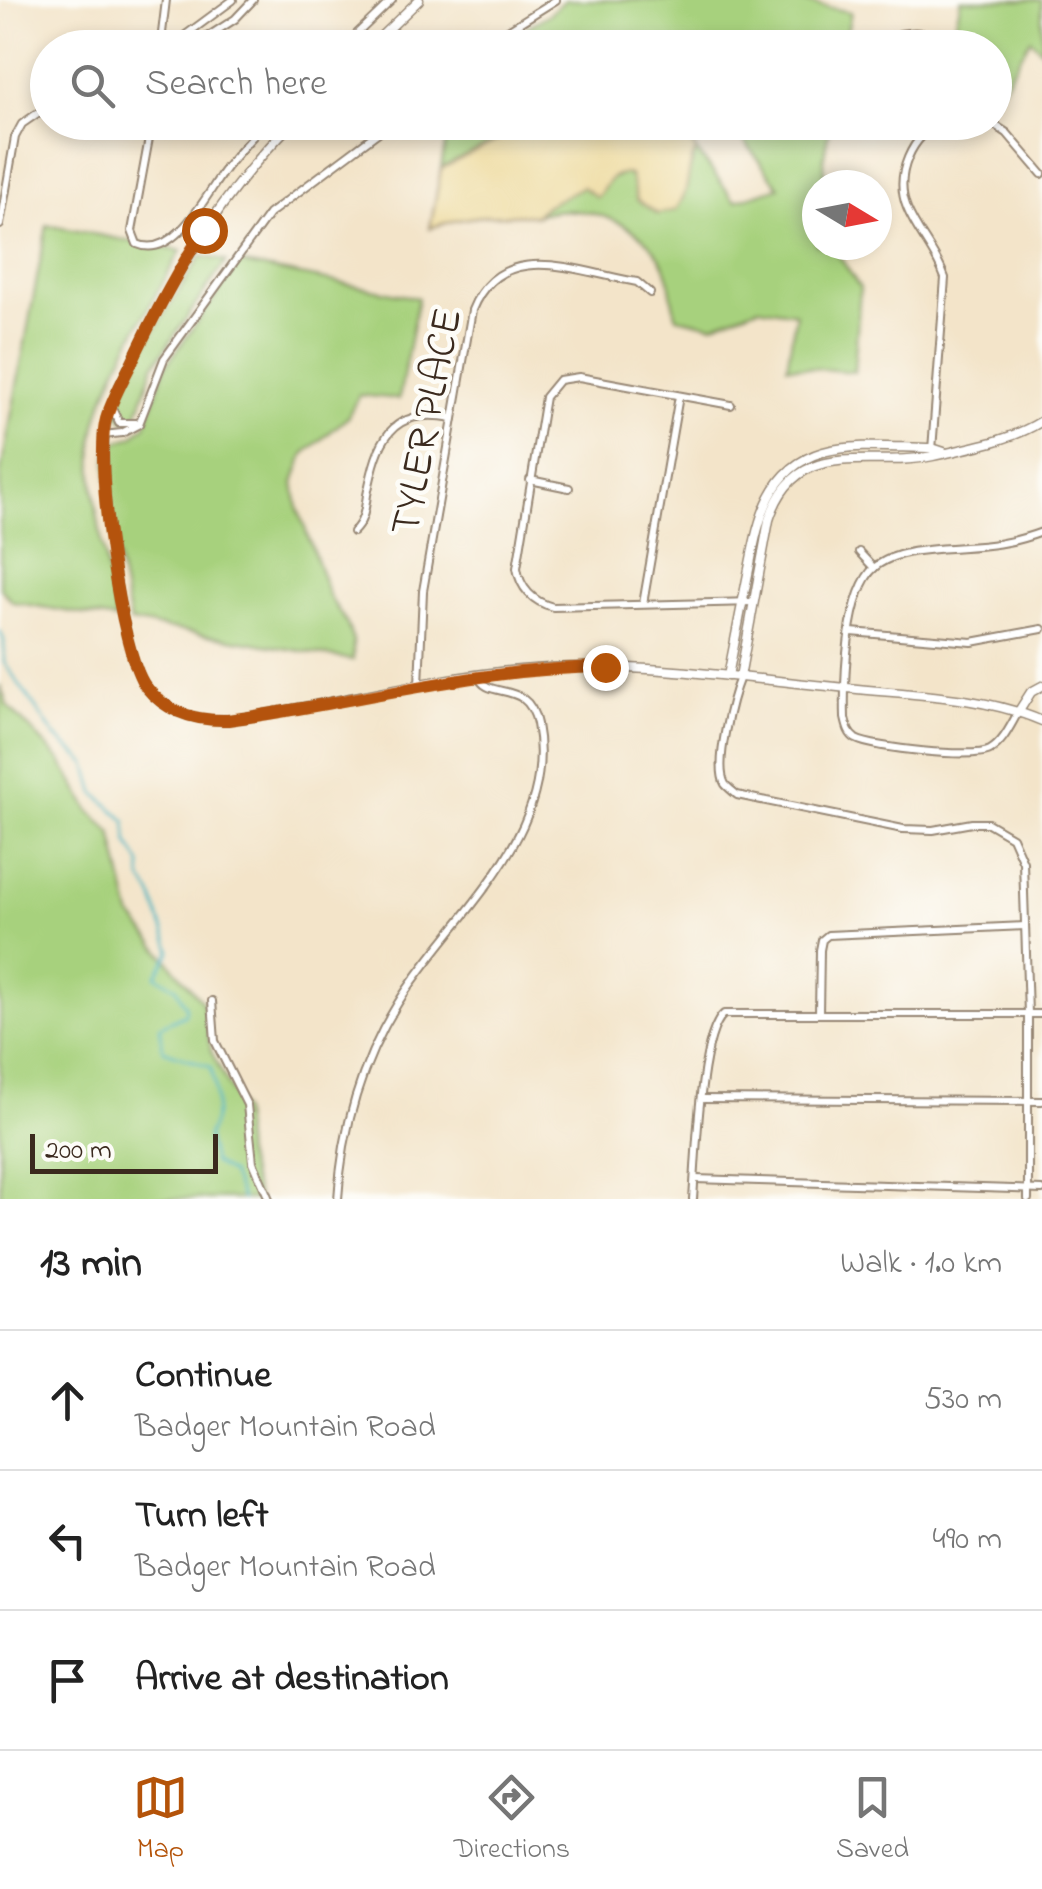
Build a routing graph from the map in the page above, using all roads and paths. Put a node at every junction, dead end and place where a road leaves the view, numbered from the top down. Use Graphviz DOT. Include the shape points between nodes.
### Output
graph roads {
  1 [pos="166,0"];
  2 [pos="233,0"];
  3 [pos="253,0"];
  4 [pos="392,0"];
  5 [pos="419,0"];
  6 [pos="556,0"];
  7 [pos="163,30"];
  8 [pos="192,30"];
  9 [pos="216,30"];
  10 [pos="361,30"];
  11 [pos="388,30"];
  12 [pos="508,30"];
  13 [pos="30,118"];
  14 [pos="149,140"];
  15 [pos="249,140"];
  16 [pos="276,140"];
  17 [pos="367,140"];
  18 [pos="918,140"];
  19 [pos="1012,140"];
  20 [pos="1042,174"];
  21 [pos="0,225"];
  22 [pos="650,293"];
  23 [pos="680,396"];
  24 [pos="112,406"];
  25 [pos="732,406"];
  26 [pos="144,410"];
  27 [pos="453,418"];
  28 [pos="1042,421"];
  29 [pos="104,436"];
  30 [pos="932,452"];
  31 [pos="530,480"];
  32 [pos="569,488"];
  33 [pos="353,532"];
  34 [pos="1042,532"];
  35 [pos="859,552"];
  36 [pos="874,568"];
  37 [pos="743,602"];
  38 [pos="754,602"];
  39 [pos="642,604"];
  40 [pos="1042,629"];
  41 [pos="851,632"];
  42 [pos="478,675"];
  43 [pos="728,676"];
  44 [pos="740,677"];
  45 [pos="419,685"];
  46 [pos="1042,686"];
  47 [pos="846,688"];
  48 [pos="732,695"];
  49 [pos="1019,711"];
  50 [pos="1042,721"];
  51 [pos="1025,926"];
  52 [pos="212,1001"];
  53 [pos="819,1013"];
  54 [pos="1028,1014"];
  55 [pos="1042,1014"];
  56 [pos="702,1099"];
  57 [pos="1028,1099"];
  58 [pos="1042,1100"];
  59 [pos="695,1178"];
  60 [pos="1028,1188"];
  61 [pos="1042,1190"];
  62 [pos="268,1199"];
  63 [pos="338,1199"];
  64 [pos="694,1199"];
  65 [pos="1028,1199"];
  1 -- 7 [label="street"];
  2 -- 8 [label="street"];
  3 -- 9 [label="street"];
  4 -- 10 [label="street"];
  5 -- 11 [label="main road"];
  6 -- 12 [label="street"];
  13 -- 21 [label="street" via="15,137"];
  14 -- 15 [label="street" via="132,231 146,247 185,226"];
  16 -- 24 [label="main road" via="194,245"];
  17 -- 26 [label="street" via="261,223 164,358"];
  18 -- 30 [label="street" via="906,163 906,206 945,278"];
  19 -- 20 [label="street"];
  22 -- 27 [label="street, TYLER PLACE" via="637,282 534,264 495,275 472,310"];
  23 -- 25 [label="street"];
  23 -- 31 [label="street" via="579,377 560,380 545,397"];
  23 -- 39 [label="street"];
  24 -- 26 [label="street" via="124,424 136,422"];
  24 -- 29 [label="main road"];
  26 -- 29 [label="street" via="134,428"];
  27 -- 33 [label="street" via="418,415 388,433 377,450 362,522"];
  27 -- 45 [label="street, TYLER PLACE" via="423,591"];
  28 -- 30 [label="main road" via="1000,441"];
  29 -- 45 [label="main road" via="107,508 129,647 144,684 168,707 198,719 228,720"];
  30 -- 37 [label="main road" via="834,450 787,472 759,518"];
  30 -- 38 [label="main road" via="832,460 798,475 772,510"];
  31 -- 32 [label="street"];
  31 -- 39 [label="street" via="517,568 528,593 553,606"];
  34 -- 36 [label="street" via="976,549 900,554"];
  35 -- 36 [label="street"];
  36 -- 41 [label="street" via="856,603"];
  37 -- 38 [label="street"];
  37 -- 39 [label="street"];
  37 -- 43 [label="main road"];
  38 -- 44 [label="main road"];
  40 -- 41 [label="street" via="972,642"];
  41 -- 47 [label="street"];
  42 -- 43 [label="main road" via="605,667"];
  42 -- 45 [label="main road"];
  42 -- 63 [label="street" via="484,686 518,694 533,711 539,746 534,795 512,850 418,973 378,1039 350,1112"];
  43 -- 44 [label="main road"];
  43 -- 48 [label="street"];
  44 -- 47 [label="main road"];
  44 -- 48 [label="street"];
  46 -- 49 [label="main road"];
  47 -- 49 [label="main road"];
  47 -- 49 [label="street" via="845,718 854,737 914,750 986,752"];
  48 -- 51 [label="street" via="721,762 725,784 738,795 902,829 994,825 1008,833 1023,862"];
  49 -- 50 [label="main road"];
  51 -- 53 [label="street" via="828,935 820,950"];
  51 -- 54 [label="street"];
  52 -- 62 [label="street" via="215,1041 247,1105 253,1162"];
  53 -- 54 [label="street"];
  53 -- 56 [label="street" via="719,1016"];
  54 -- 55 [label="street"];
  54 -- 57 [label="street"];
  56 -- 57 [label="street"];
  56 -- 59 [label="street"];
  57 -- 58 [label="street"];
  57 -- 60 [label="street"];
  59 -- 60 [label="street"];
  59 -- 64 [label="street"];
  60 -- 61 [label="street"];
  60 -- 65 [label="street"];
}
